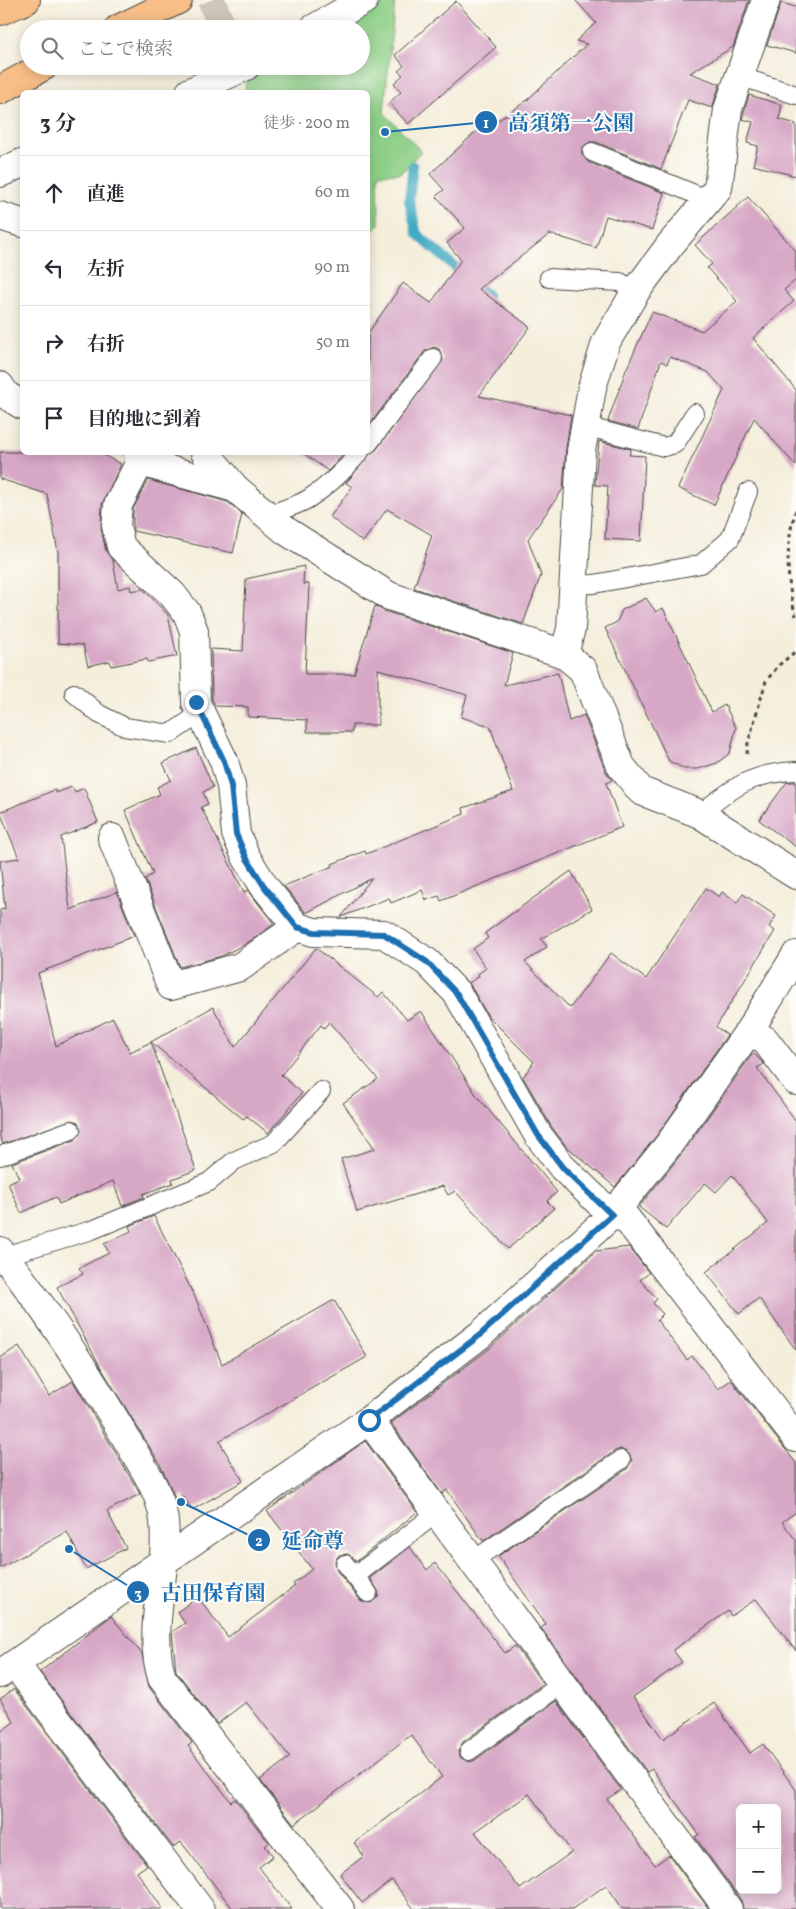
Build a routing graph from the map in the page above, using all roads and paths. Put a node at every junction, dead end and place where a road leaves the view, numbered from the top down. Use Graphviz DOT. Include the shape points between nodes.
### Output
graph roads {
  1 [pos="26,0"];
  2 [pos="178,0"];
  3 [pos="364,0"];
  4 [pos="766,0"];
  5 [pos="0,12"];
  6 [pos="137,20"];
  7 [pos="329,20"];
  8 [pos="28,75"];
  9 [pos="226,75"];
  10 [pos="739,76"];
  11 [pos="0,90"];
  12 [pos="194,90"];
  13 [pos="796,95"];
  14 [pos="592,152"];
  15 [pos="20,164"];
  16 [pos="0,173"];
  17 [pos="706,203"];
  18 [pos="0,216"];
  19 [pos="20,222"];
  20 [pos="549,278"];
  21 [pos="636,291"];
  22 [pos="433,358"];
  23 [pos="0,386"];
  24 [pos="20,404"];
  25 [pos="695,413"];
  26 [pos="585,426"];
  27 [pos="370,441"];
  28 [pos="141,455"];
  29 [pos="142,455"];
  30 [pos="208,455"];
  31 [pos="357,455"];
  32 [pos="235,488"];
  33 [pos="748,492"];
  34 [pos="796,510"];
  35 [pos="269,516"];
  36 [pos="573,585"];
  37 [pos="796,616"];
  38 [pos="796,652"];
  39 [pos="564,654"];
  40 [pos="74,694"];
  41 [pos="201,713"];
  42 [pos="796,771"];
  43 [pos="748,779"];
  44 [pos="700,814"];
  45 [pos="112,838"];
  46 [pos="796,875"];
  47 [pos="297,927"];
  48 [pos="796,955"];
  49 [pos="749,1031"];
  50 [pos="796,1081"];
  51 [pos="321,1091"];
  52 [pos="71,1130"];
  53 [pos="0,1156"];
  54 [pos="612,1215"];
  55 [pos="2,1253"];
  56 [pos="369,1420"];
  57 [pos="796,1438"];
  58 [pos="621,1460"];
  59 [pos="438,1512"];
  60 [pos="474,1560"];
  61 [pos="163,1563"];
  62 [pos="368,1593"];
  63 [pos="8,1669"];
  64 [pos="563,1683"];
  65 [pos="469,1750"];
  66 [pos="200,1909"];
  67 [pos="340,1909"];
  68 [pos="728,1909"];
  1 -- 5 [label="highway"];
  2 -- 6 [label="highway"];
  3 -- 7 [label="street"];
  4 -- 10 [label="street"];
  8 -- 11 [label="highway"];
  9 -- 12 [label="street"];
  10 -- 13 [label="lane"];
  10 -- 17 [label="street" via="728,109 718,188"];
  14 -- 17 [label="lane" via="697,195"];
  15 -- 16 [label="street"];
  17 -- 21 [label="street"];
  18 -- 19 [label="street"];
  20 -- 21 [label="lane" via="620,282"];
  21 -- 26 [label="street" via="606,342"];
  22 -- 27 [label="lane"];
  23 -- 24 [label="street" via="6,395"];
  25 -- 26 [label="lane" via="675,444 664,447"];
  26 -- 36 [label="street" via="580,450"];
  28 -- 41 [label="street" via="118,505 116,526 121,547 172,594 187,613 194,631 196,702"];
  29 -- 32 [label="street" via="151,465"];
  30 -- 32 [label="street"];
  31 -- 35 [label="lane" via="337,479 314,495"];
  32 -- 35 [label="street"];
  33 -- 36 [label="lane" via="730,539 701,564"];
  34 -- 37 [label="path" via="789,546 789,585"];
  35 -- 39 [label="street" via="286,531 390,596"];
  36 -- 39 [label="street" via="571,629"];
  38 -- 43 [label="path" via="766,681 748,743"];
  39 -- 44 [label="street" via="583,670 621,766 640,791"];
  40 -- 41 [label="lane" via="99,714 125,727 170,734"];
  41 -- 47 [label="street" via="224,761 239,841 264,886"];
  42 -- 43 [label="lane"];
  43 -- 44 [label="lane"];
  44 -- 46 [label="street"];
  45 -- 47 [label="street" via="171,986 240,967"];
  47 -- 54 [label="street" via="314,932 384,934 427,962 457,994 538,1135 563,1168"];
  48 -- 49 [label="street"];
  49 -- 50 [label="street" via="765,1040"];
  49 -- 54 [label="street" via="670,1143"];
  51 -- 55 [label="lane" via="274,1143 234,1161 209,1182 92,1230"];
  52 -- 53 [label="lane"];
  54 -- 56 [label="street" via="480,1335"];
  54 -- 57 [label="street" via="626,1218"];
  55 -- 61 [label="street" via="37,1299 101,1396 158,1495 164,1521"];
  56 -- 59 [label="street"];
  56 -- 61 [label="street"];
  58 -- 60 [label="lane"];
  59 -- 60 [label="street"];
  59 -- 62 [label="lane" via="350,1570"];
  60 -- 64 [label="street"];
  61 -- 63 [label="street"];
  61 -- 67 [label="street" via="157,1631 157,1662 162,1678"];
  63 -- 66 [label="street"];
  64 -- 65 [label="lane"];
  64 -- 68 [label="street"];
}
